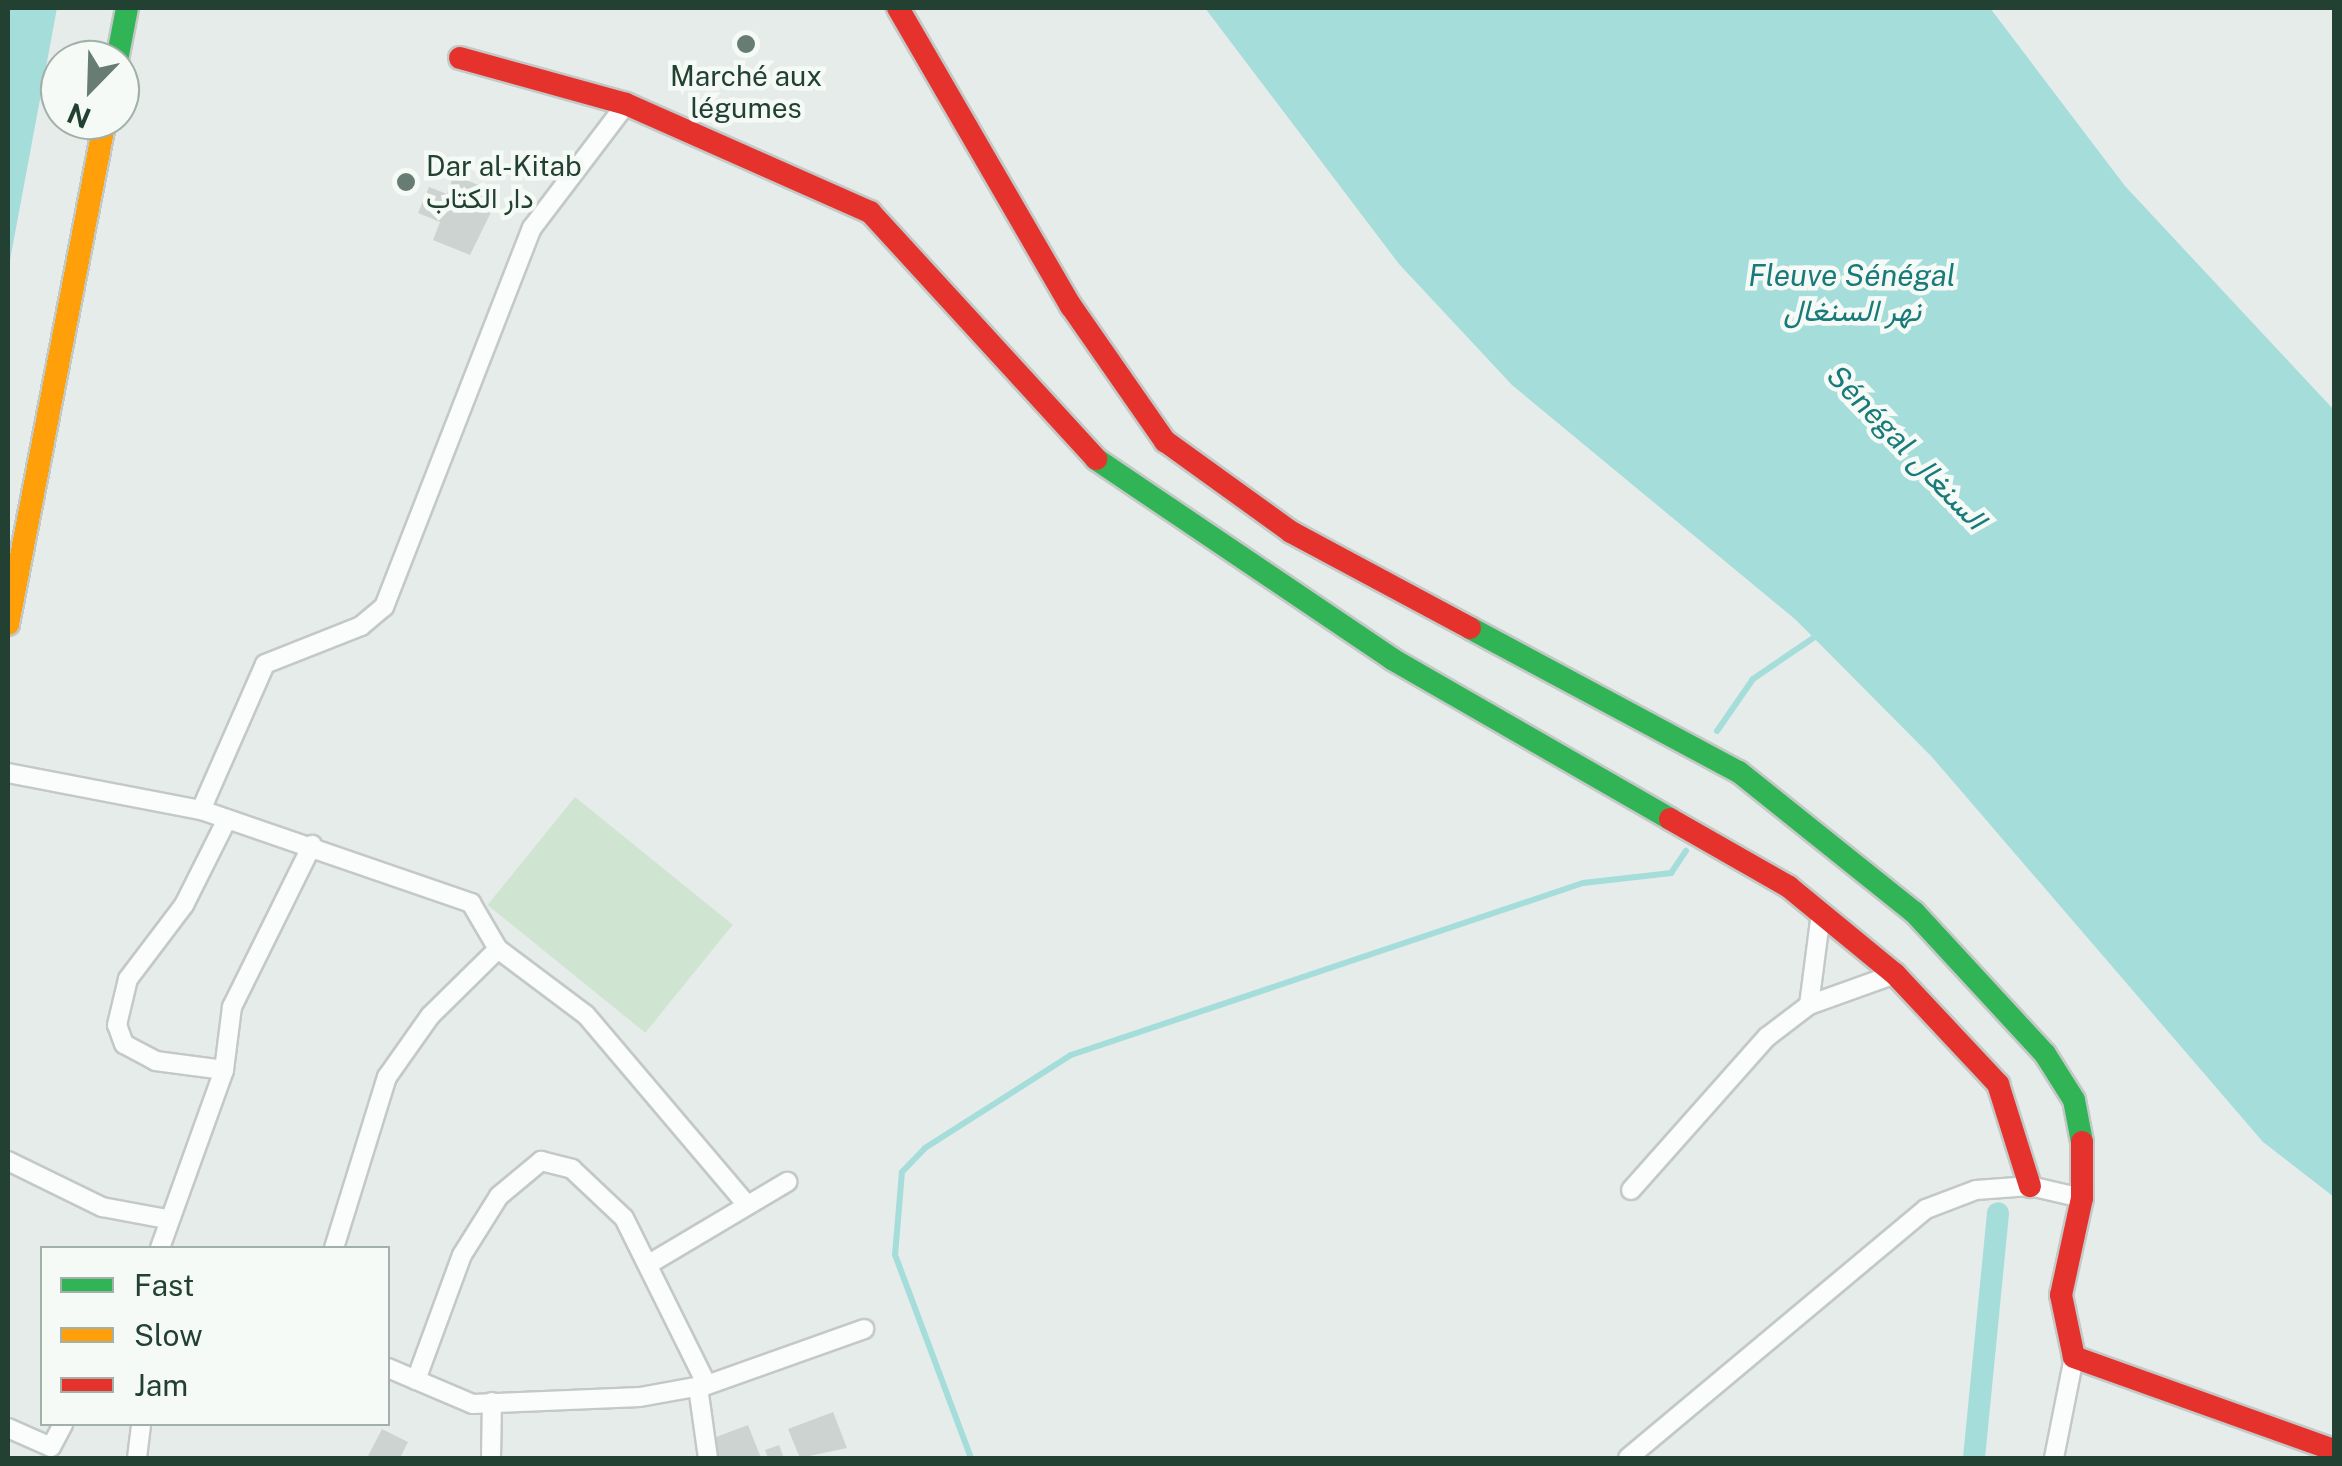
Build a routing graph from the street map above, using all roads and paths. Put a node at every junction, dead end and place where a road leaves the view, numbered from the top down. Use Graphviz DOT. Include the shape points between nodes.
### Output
graph roads {
  1 [pos="127,8"];
  2 [pos="898,8"];
  3 [pos="120,40"];
  4 [pos="460,58"];
  5 [pos="626,104"];
  6 [pos="101,140"];
  7 [pos="8,624"];
  8 [pos="8,773"];
  9 [pos="201,810"];
  10 [pos="226,819"];
  11 [pos="312,845"];
  12 [pos="1821,913"];
  13 [pos="498,949"];
  14 [pos="1895,974"];
  15 [pos="1809,1005"];
  16 [pos="224,1070"];
  17 [pos="8,1161"];
  18 [pos="787,1182"];
  19 [pos="2030,1186"];
  20 [pos="1632,1190"];
  21 [pos="2082,1198"];
  22 [pos="747,1206"];
  23 [pos="166,1219"];
  24 [pos="160,1246"];
  25 [pos="335,1246"];
  26 [pos="648,1264"];
  27 [pos="864,1328"];
  28 [pos="2074,1357"];
  29 [pos="390,1369"];
  30 [pos="416,1380"];
  31 [pos="703,1386"];
  32 [pos="492,1402"];
  33 [pos="62,1426"];
  34 [pos="141,1426"];
  35 [pos="8,1428"];
  36 [pos="2334,1450"];
  37 [pos="137,1458"];
  38 [pos="491,1458"];
  39 [pos="708,1458"];
  40 [pos="1628,1458"];
  41 [pos="2054,1458"];
  1 -- 3 [label="street"];
  2 -- 21 [label="street" via="1071,306 1165,441 1291,532 1692,740 1833,839 2045,1054 2074,1100"];
  4 -- 5 [label="street"];
  5 -- 9 [label="street" via="532,228 384,607 362,626 265,664"];
  5 -- 12 [label="street" via="870,212 1108,472 1376,649 1561,762 1702,833"];
  6 -- 7 [label="street"];
  8 -- 9 [label="street"];
  9 -- 10 [label="street"];
  10 -- 11 [label="street"];
  10 -- 16 [label="street" via="184,905 128,979 117,1025 124,1044 156,1061"];
  11 -- 13 [label="street" via="471,903"];
  11 -- 16 [label="street" via="232,1007"];
  12 -- 14 [label="street"];
  12 -- 15 [label="street"];
  13 -- 22 [label="street" via="586,1015"];
  13 -- 25 [label="street" via="430,1016 387,1077"];
  14 -- 15 [label="street"];
  14 -- 19 [label="street" via="1998,1084"];
  15 -- 20 [label="street" via="1767,1037"];
  16 -- 23 [label="street"];
  17 -- 23 [label="street" via="102,1206"];
  18 -- 22 [label="street"];
  19 -- 21 [label="street"];
  19 -- 40 [label="street" via="1976,1190 1926,1209"];
  21 -- 28 [label="street" via="2061,1295"];
  22 -- 26 [label="street"];
  23 -- 24 [label="street"];
  26 -- 30 [label="street" via="624,1218 572,1169 528,1166 462,1255"];
  26 -- 31 [label="street"];
  27 -- 31 [label="street"];
  28 -- 36 [label="street"];
  28 -- 41 [label="street"];
  29 -- 30 [label="street"];
  30 -- 32 [label="street" via="464,1402"];
  31 -- 32 [label="street"];
  31 -- 39 [label="street"];
  32 -- 38 [label="street"];
  33 -- 35 [label="street" via="51,1447"];
  34 -- 37 [label="street"];
}
